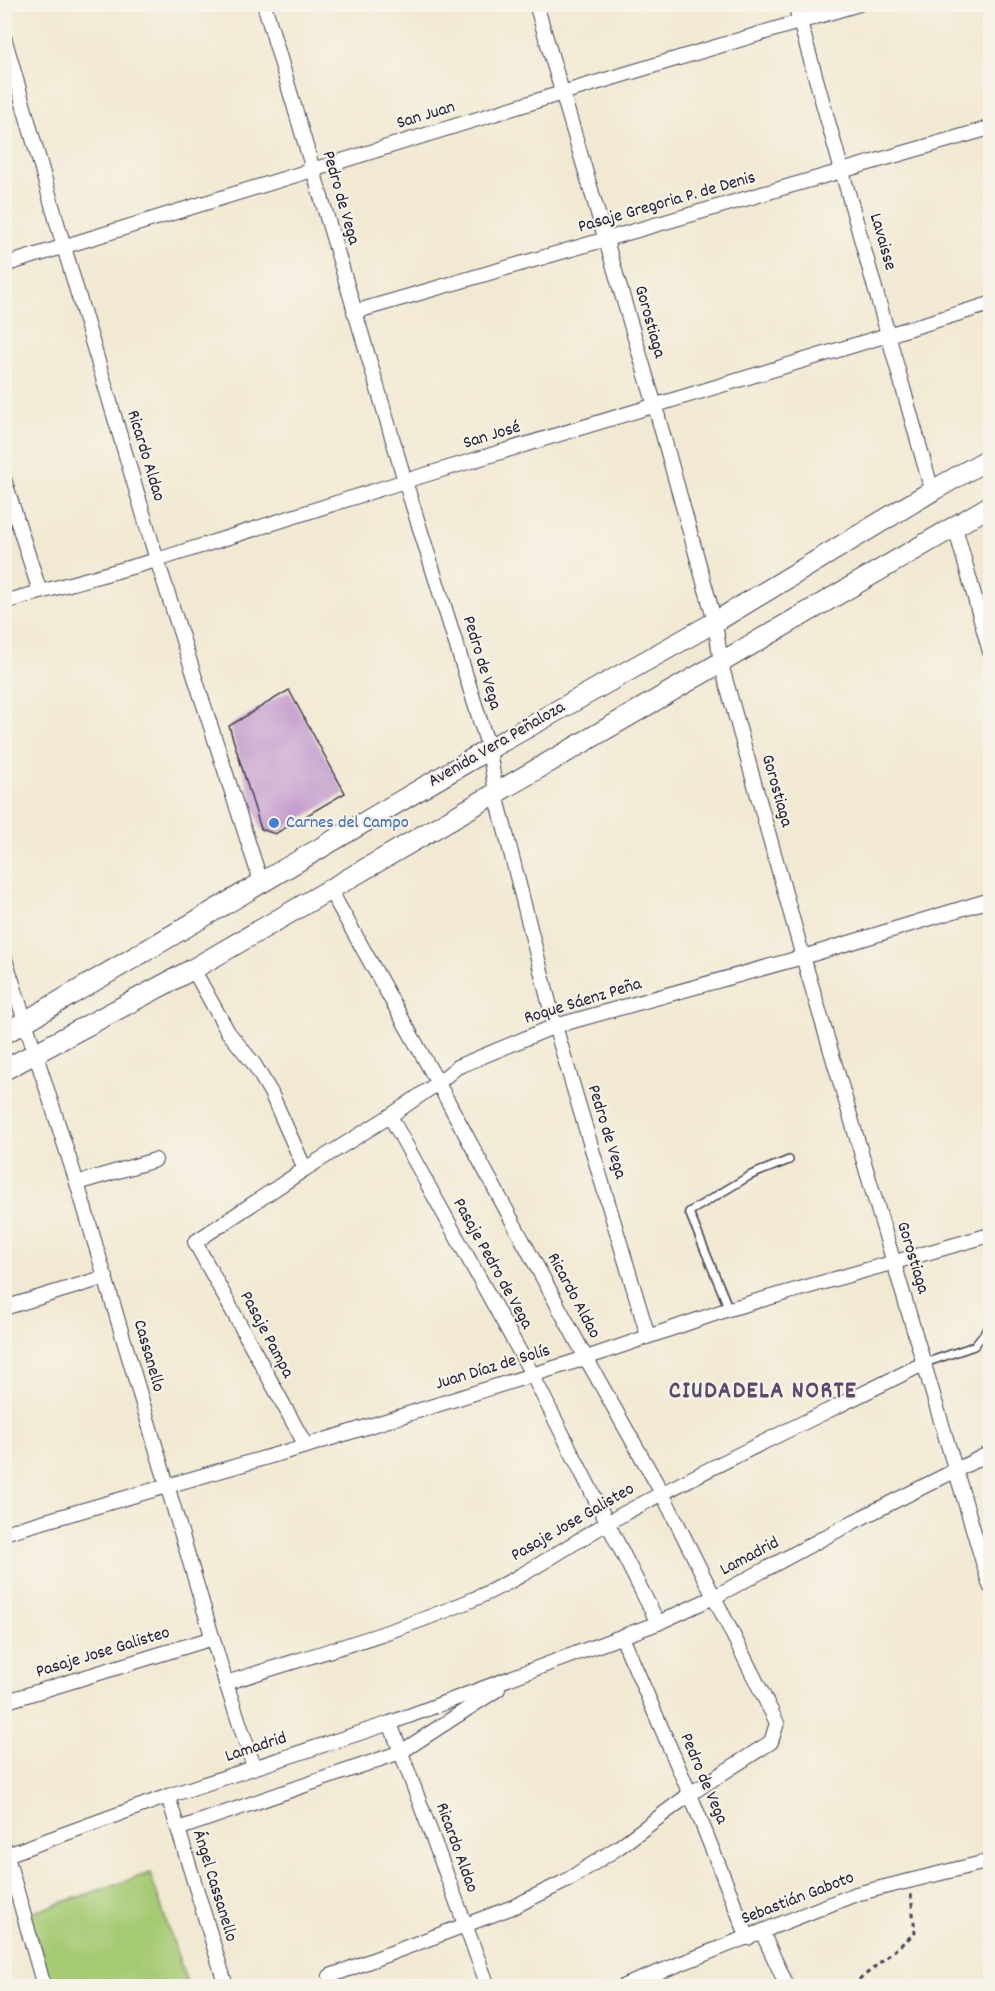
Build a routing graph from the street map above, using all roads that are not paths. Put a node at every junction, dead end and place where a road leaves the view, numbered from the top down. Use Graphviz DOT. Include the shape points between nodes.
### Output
graph roads {
  1 [pos="264,4"];
  2 [pos="536,4"];
  3 [pos="795,4"];
  4 [pos="859,4"];
  5 [pos="800,21"];
  6 [pos="4,37"];
  7 [pos="562,93"];
  8 [pos="990,128"];
  9 [pos="313,169"];
  10 [pos="843,171"];
  11 [pos="606,240"];
  12 [pos="64,247"];
  13 [pos="4,265"];
  14 [pos="990,304"];
  15 [pos="354,312"];
  16 [pos="889,334"];
  17 [pos="655,406"];
  18 [pos="990,458"];
  19 [pos="4,479"];
  20 [pos="405,481"];
  21 [pos="932,491"];
  22 [pos="990,506"];
  23 [pos="955,527"];
  24 [pos="157,560"];
  25 [pos="40,592"];
  26 [pos="4,602"];
  27 [pos="716,622"];
  28 [pos="990,652"];
  29 [pos="721,664"];
  30 [pos="489,749"];
  31 [pos="496,794"];
  32 [pos="261,882"];
  33 [pos="330,890"];
  34 [pos="990,900"];
  35 [pos="4,956"];
  36 [pos="803,957"];
  37 [pos="193,969"];
  38 [pos="25,1024"];
  39 [pos="555,1026"];
  40 [pos="4,1034"];
  41 [pos="35,1055"];
  42 [pos="4,1070"];
  43 [pos="438,1083"];
  44 [pos="390,1116"];
  45 [pos="155,1160"];
  46 [pos="789,1160"];
  47 [pos="305,1168"];
  48 [pos="77,1183"];
  49 [pos="990,1236"];
  50 [pos="195,1242"];
  51 [pos="895,1262"];
  52 [pos="105,1277"];
  53 [pos="4,1308"];
  54 [pos="729,1309"];
  55 [pos="990,1326"];
  56 [pos="648,1336"];
  57 [pos="586,1358"];
  58 [pos="925,1363"];
  59 [pos="532,1374"];
  60 [pos="306,1446"];
  61 [pos="990,1453"];
  62 [pos="957,1471"];
  63 [pos="167,1485"];
  64 [pos="662,1494"];
  65 [pos="607,1522"];
  66 [pos="4,1533"];
  67 [pos="990,1586"];
  68 [pos="714,1597"];
  69 [pos="658,1623"];
  70 [pos="622,1636"];
  71 [pos="213,1638"];
  72 [pos="518,1675"];
  73 [pos="226,1683"];
  74 [pos="4,1702"];
  75 [pos="390,1723"];
  76 [pos="401,1752"];
  77 [pos="254,1767"];
  78 [pos="690,1794"];
  79 [pos="168,1796"];
  80 [pos="178,1829"];
  81 [pos="6,1852"];
  82 [pos="990,1861"];
  83 [pos="465,1924"];
  84 [pos="755,1935"];
  85 [pos="330,1976"];
  86 [pos="44,1986"];
  87 [pos="226,1986"];
  88 [pos="488,1986"];
  89 [pos="624,1986"];
  90 [pos="787,1986"];
  1 -- 9 [label="street, Pedro de Vega"];
  2 -- 7 [label="street, Gorostiaga"];
  3 -- 5 [label="street, Lavaisse"];
  4 -- 5 [label="street, San Juan"];
  5 -- 7 [label="street, San Juan"];
  5 -- 10 [label="street, Lavaisse"];
  6 -- 12 [label="street, Ricardo Aldao"];
  7 -- 9 [label="street, San Juan"];
  7 -- 11 [label="street, Gorostiaga"];
  8 -- 10 [label="street, Pasaje Gregoria P. de Denis"];
  9 -- 12 [label="street, San Juan"];
  9 -- 15 [label="street, Pedro de Vega"];
  10 -- 11 [label="street, Pasaje Gregoria P. de Denis"];
  10 -- 16 [label="street, Lavaisse"];
  11 -- 15 [label="street, Pasaje Gregoria P. de Denis"];
  11 -- 17 [label="street, Gorostiaga"];
  12 -- 13 [label="street, San Juan"];
  12 -- 24 [label="street, Ricardo Aldao"];
  14 -- 16 [label="street, San José"];
  15 -- 20 [label="street, Pedro de Vega"];
  16 -- 17 [label="street, San José"];
  16 -- 21 [label="street, Lavaisse"];
  17 -- 20 [label="street, San José"];
  17 -- 27 [label="street, Gorostiaga"];
  18 -- 21 [label="main road, Avenida Vera Peñaloza"];
  19 -- 25 [label="street"];
  20 -- 24 [label="street, San José"];
  20 -- 30 [label="street, Pedro de Vega"];
  21 -- 27 [label="main road, Avenida Vera Peñaloza"];
  22 -- 23 [label="main road"];
  23 -- 28 [label="street"];
  23 -- 29 [label="main road"];
  24 -- 25 [label="street, San José"];
  24 -- 32 [label="street, Ricardo Aldao"];
  25 -- 26 [label="street, San José"];
  27 -- 29 [label="street, Gorostiaga"];
  27 -- 30 [label="main road, Avenida Vera Peñaloza"];
  29 -- 31 [label="main road"];
  29 -- 36 [label="street, Gorostiaga"];
  30 -- 31 [label="street, Pedro de Vega"];
  30 -- 32 [label="main road, Avenida Vera Peñaloza"];
  31 -- 33 [label="main road"];
  31 -- 39 [label="street, Pedro de Vega"];
  32 -- 38 [label="main road, Avenida Vera Peñaloza"];
  33 -- 37 [label="main road"];
  33 -- 43 [label="street, Ricardo Aldao"];
  34 -- 36 [label="street, Roque Sáenz Peña"];
  35 -- 38 [label="street, Cassanello"];
  36 -- 39 [label="street, Roque Sáenz Peña"];
  36 -- 51 [label="street, Gorostiaga"];
  37 -- 41 [label="main road"];
  37 -- 47 [label="street" via="228,1032 271,1093"];
  38 -- 40 [label="main road, Avenida Vera Peñaloza"];
  38 -- 41 [label="street, Cassanello"];
  39 -- 43 [label="street, Roque Sáenz Peña" via="457,1067"];
  39 -- 56 [label="street, Pedro de Vega"];
  41 -- 42 [label="main road"];
  41 -- 48 [label="street, Cassanello"];
  43 -- 44 [label="street, Roque Sáenz Peña"];
  43 -- 57 [label="street, Ricardo Aldao"];
  44 -- 47 [label="street, Roque Sáenz Peña"];
  44 -- 59 [label="street, Pasaje Pedro de Vega"];
  45 -- 48 [label="street"];
  46 -- 54 [label="lane" via="751,1175 689,1212"];
  47 -- 50 [label="street, Roque Sáenz Peña"];
  48 -- 52 [label="street, Cassanello"];
  49 -- 51 [label="street, Juan Díaz de Solís"];
  50 -- 60 [label="street, Pasaje Pampa"];
  51 -- 54 [label="street, Juan Díaz de Solís"];
  51 -- 58 [label="street, Gorostiaga"];
  52 -- 53 [label="street"];
  52 -- 63 [label="street, Cassanello"];
  54 -- 56 [label="street, Juan Díaz de Solís"];
  55 -- 58 [label="lane" via="974,1346"];
  56 -- 57 [label="street, Juan Díaz de Solís"];
  57 -- 59 [label="street, Juan Díaz de Solís"];
  57 -- 64 [label="street, Ricardo Aldao"];
  58 -- 62 [label="street, Gorostiaga"];
  58 -- 64 [label="street, Pasaje Jose Galisteo"];
  59 -- 60 [label="street, Juan Díaz de Solís"];
  59 -- 65 [label="street, Pasaje Pedro de Vega"];
  60 -- 63 [label="street, Juan Díaz de Solís"];
  61 -- 62 [label="street, Lamadrid"];
  62 -- 67 [label="street, Gorostiaga"];
  62 -- 68 [label="street, Lamadrid"];
  63 -- 66 [label="street, Juan Díaz de Solís"];
  63 -- 71 [label="street, Cassanello"];
  64 -- 65 [label="street, Pasaje Jose Galisteo"];
  64 -- 68 [label="street, Ricardo Aldao"];
  65 -- 69 [label="street, Pasaje Pedro de Vega"];
  65 -- 73 [label="street, Pasaje Jose Galisteo" via="468,1602"];
  68 -- 69 [label="street, Lamadrid"];
  68 -- 78 [label="street, Ricardo Aldao" via="777,1723 771,1742"];
  69 -- 70 [label="street, Lamadrid"];
  70 -- 72 [label="street, Lamadrid"];
  70 -- 78 [label="street, Pedro de Vega"];
  71 -- 73 [label="street, Cassanello"];
  71 -- 74 [label="street, Pasaje Jose Galisteo"];
  72 -- 75 [label="street, Lamadrid"];
  72 -- 76 [label="street, Lamadrid"];
  73 -- 77 [label="street, Cassanello"];
  75 -- 76 [label="street, Ricardo Aldao"];
  75 -- 77 [label="street, Lamadrid"];
  76 -- 80 [label="street, Lamadrid"];
  76 -- 83 [label="street, Ricardo Aldao"];
  77 -- 79 [label="street, Lamadrid"];
  78 -- 83 [label="street" via="566,1881 513,1907"];
  78 -- 84 [label="street, Pedro de Vega"];
  79 -- 80 [label="street, Ángel Cassanello"];
  79 -- 81 [label="street, Lamadrid"];
  80 -- 87 [label="street, Ángel Cassanello"];
  81 -- 86 [label="street"];
  82 -- 84 [label="street, Sebastián Gaboto" via="856,1894"];
  83 -- 85 [label="street"];
  83 -- 88 [label="street, Ricardo Aldao"];
  84 -- 89 [label="street, Sebastián Gaboto"];
  84 -- 90 [label="street, Pedro de Vega"];
}
